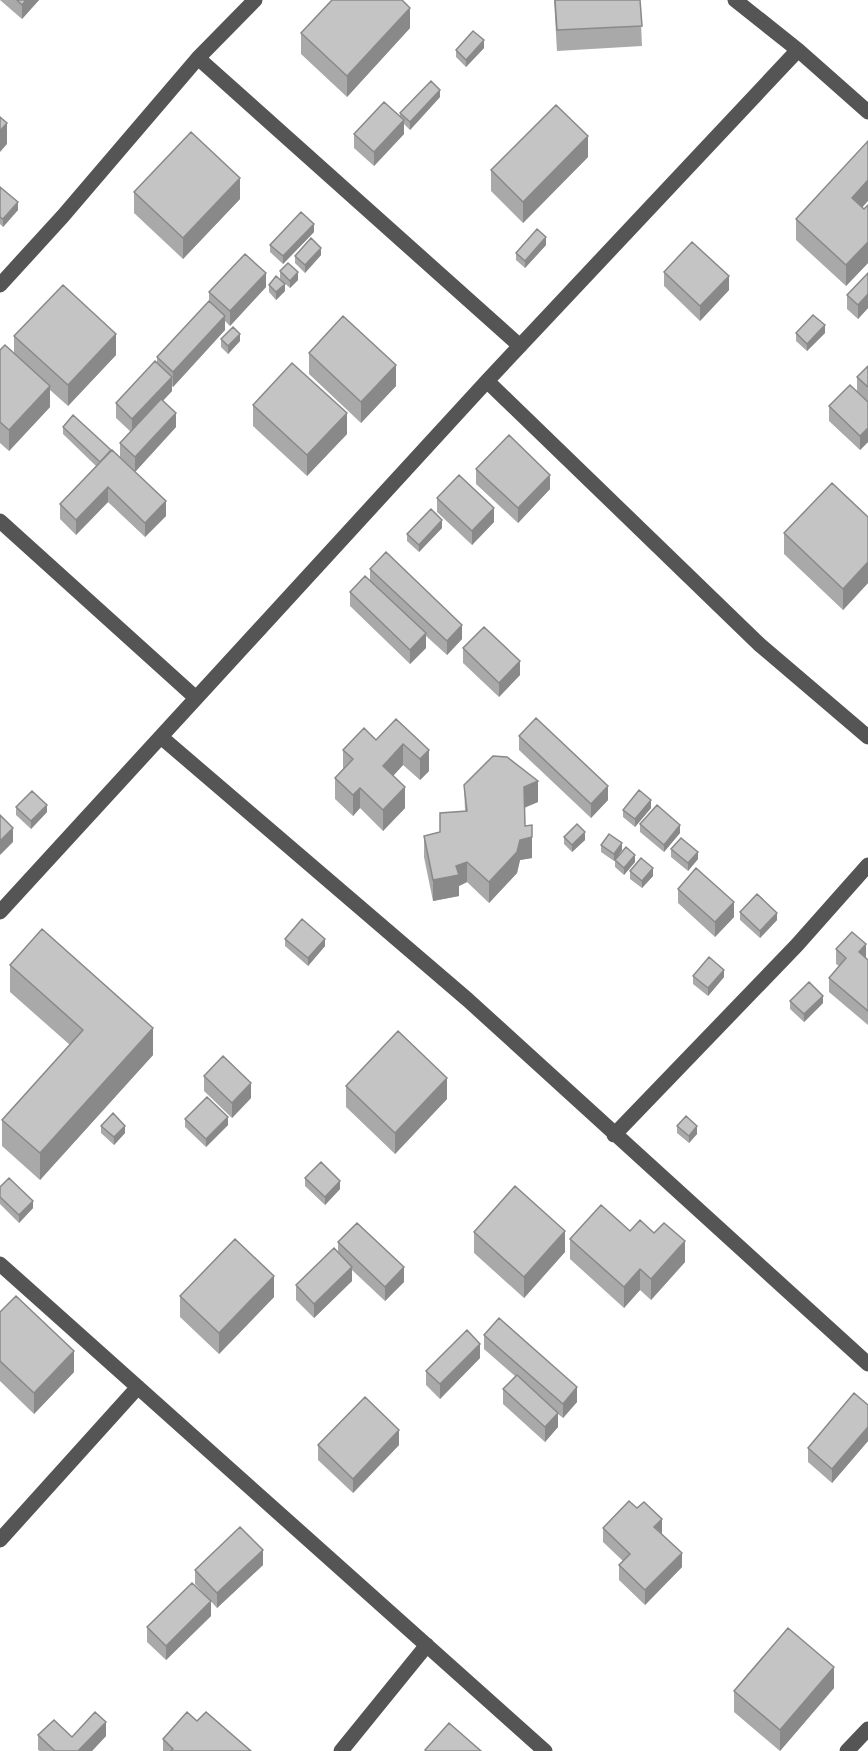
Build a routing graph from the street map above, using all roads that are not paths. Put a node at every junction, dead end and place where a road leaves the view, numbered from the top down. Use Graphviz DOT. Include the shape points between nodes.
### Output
graph roads {
  1 [pos="255,0"];
  2 [pos="735,0"];
  3 [pos="798,50"];
  4 [pos="198,58"];
  5 [pos="868,112"];
  6 [pos="0,285"];
  7 [pos="520,346"];
  8 [pos="487,381"];
  9 [pos="0,521"];
  10 [pos="196,698"];
  11 [pos="161,737"];
  12 [pos="868,737"];
  13 [pos="868,865"];
  14 [pos="0,912"];
  15 [pos="614,1135"];
  16 [pos="0,1264"];
  17 [pos="868,1364"];
  18 [pos="138,1387"];
  19 [pos="0,1540"];
  20 [pos="427,1645"];
  21 [pos="868,1729"];
  22 [pos="341,1751"];
  23 [pos="545,1751"];
  24 [pos="847,1751"];
  1 -- 4 [label="street"];
  2 -- 3 [label="street"];
  3 -- 5 [label="street"];
  3 -- 7 [label="street"];
  4 -- 6 [label="street"];
  4 -- 7 [label="street"];
  7 -- 8 [label="street"];
  8 -- 10 [label="street"];
  8 -- 12 [label="street" via="760,645"];
  9 -- 10 [label="street"];
  10 -- 11 [label="street"];
  11 -- 14 [label="street"];
  11 -- 15 [label="street" via="468,1000"];
  13 -- 15 [label="street" via="797,945"];
  15 -- 17 [label="street"];
  16 -- 18 [label="street"];
  18 -- 19 [label="street"];
  18 -- 20 [label="street"];
  20 -- 22 [label="street"];
  20 -- 23 [label="street"];
  21 -- 24 [label="street"];
}
